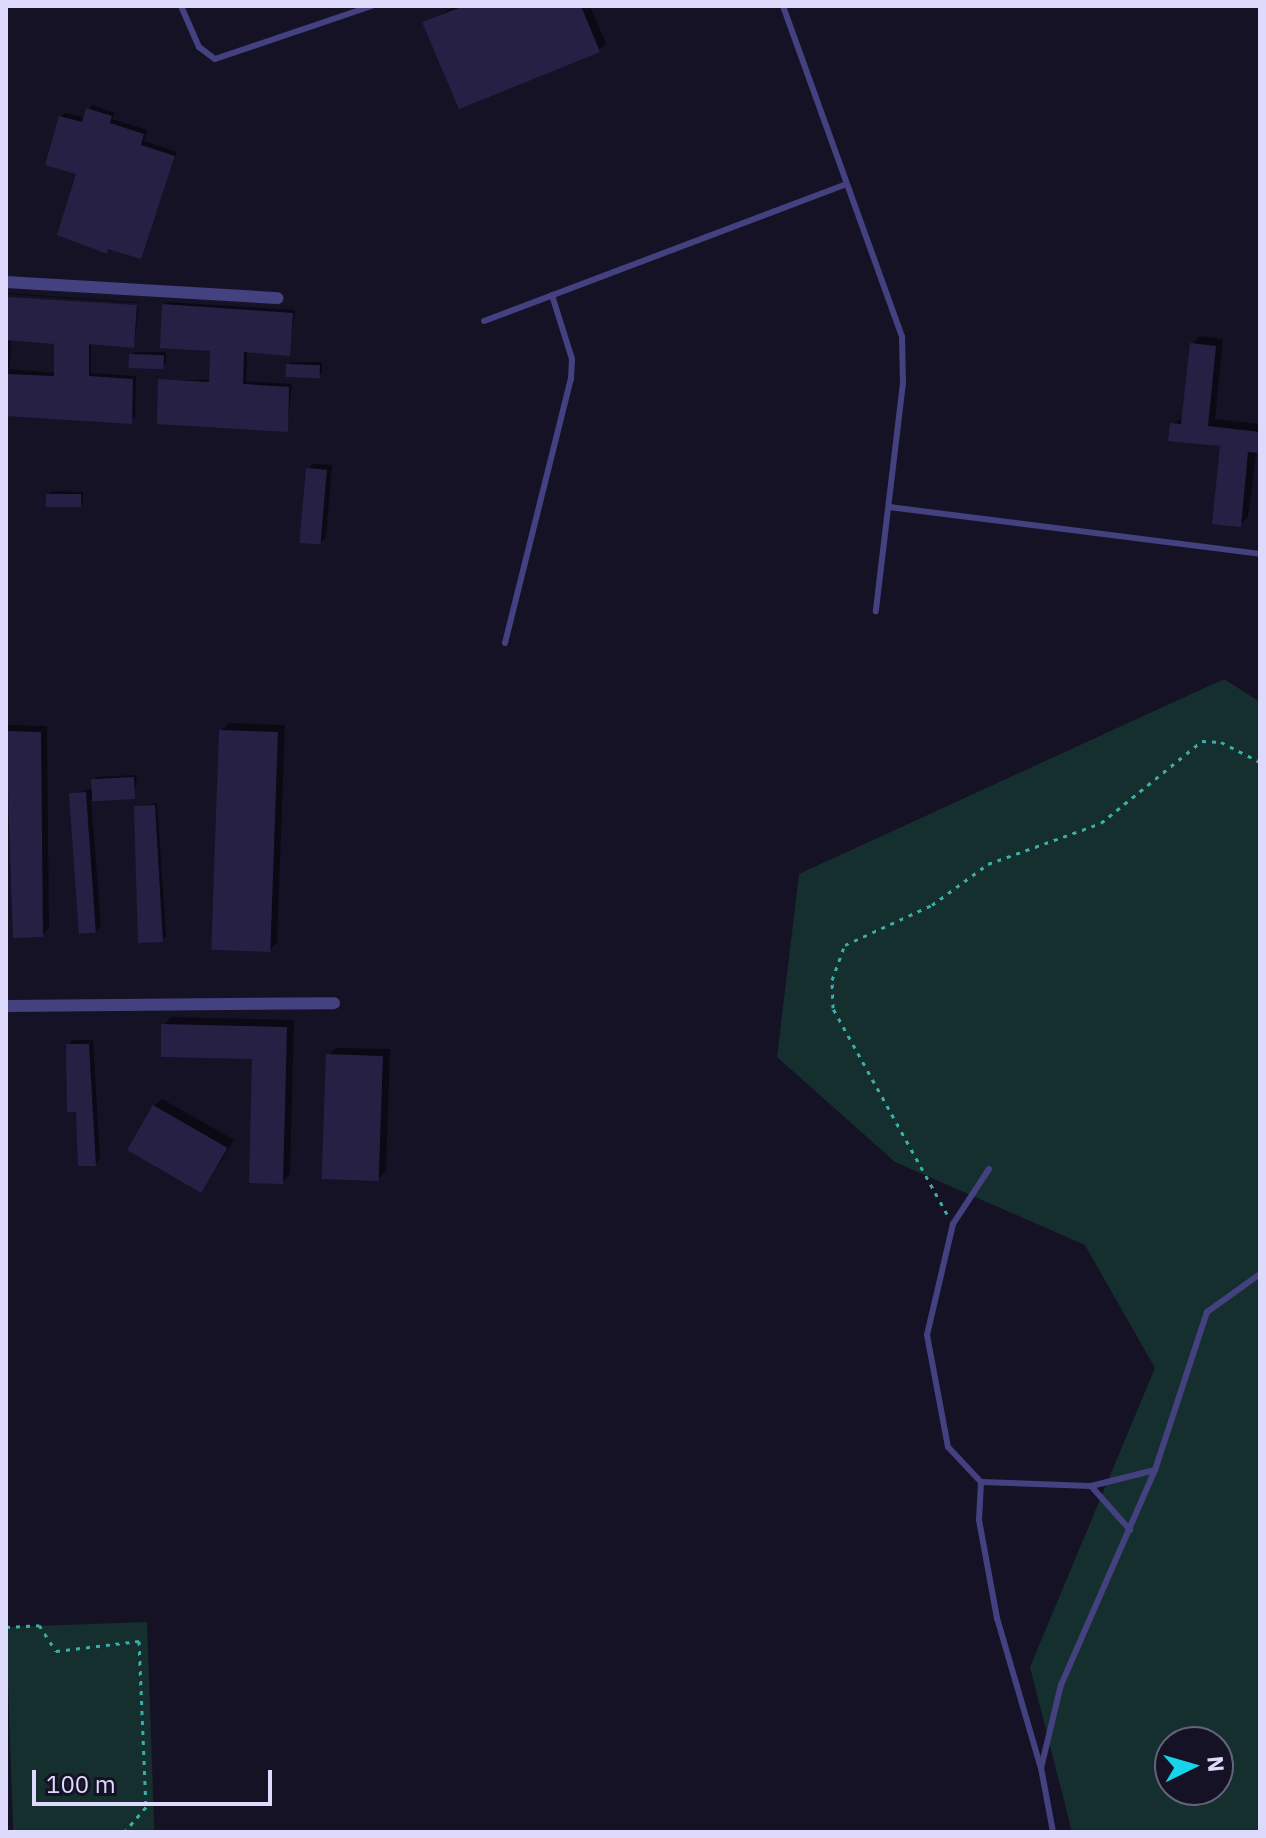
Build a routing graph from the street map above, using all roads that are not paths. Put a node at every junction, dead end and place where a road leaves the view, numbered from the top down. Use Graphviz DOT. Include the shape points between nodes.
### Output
graph roads {
  1 [pos="181,6"];
  2 [pos="372,6"];
  3 [pos="783,6"];
  4 [pos="846,184"];
  5 [pos="6,282"];
  6 [pos="552,295"];
  7 [pos="278,298"];
  8 [pos="484,321"];
  9 [pos="889,507"];
  10 [pos="1260,554"];
  11 [pos="876,611"];
  12 [pos="505,643"];
  13 [pos="334,1003"];
  14 [pos="6,1006"];
  15 [pos="989,1169"];
  16 [pos="1260,1274"];
  17 [pos="1155,1470"];
  18 [pos="981,1482"];
  19 [pos="1091,1486"];
  20 [pos="1130,1530"];
  21 [pos="1041,1768"];
  22 [pos="1053,1832"];
  1 -- 2 [label="lane" via="199,47 215,59"];
  3 -- 4 [label="lane"];
  4 -- 6 [label="lane"];
  4 -- 9 [label="lane" via="902,337 903,383"];
  5 -- 7 [label="street"];
  6 -- 8 [label="lane"];
  6 -- 12 [label="lane" via="572,359 571,379"];
  9 -- 10 [label="lane"];
  9 -- 11 [label="lane"];
  13 -- 14 [label="street"];
  15 -- 18 [label="lane" via="953,1224 927,1335 948,1447"];
  16 -- 17 [label="lane" via="1207,1312"];
  17 -- 19 [label="lane"];
  17 -- 20 [label="lane"];
  18 -- 19 [label="lane"];
  18 -- 21 [label="lane" via="979,1520 997,1618"];
  19 -- 20 [label="lane"];
  20 -- 21 [label="lane" via="1061,1685"];
  21 -- 22 [label="lane"];
}
